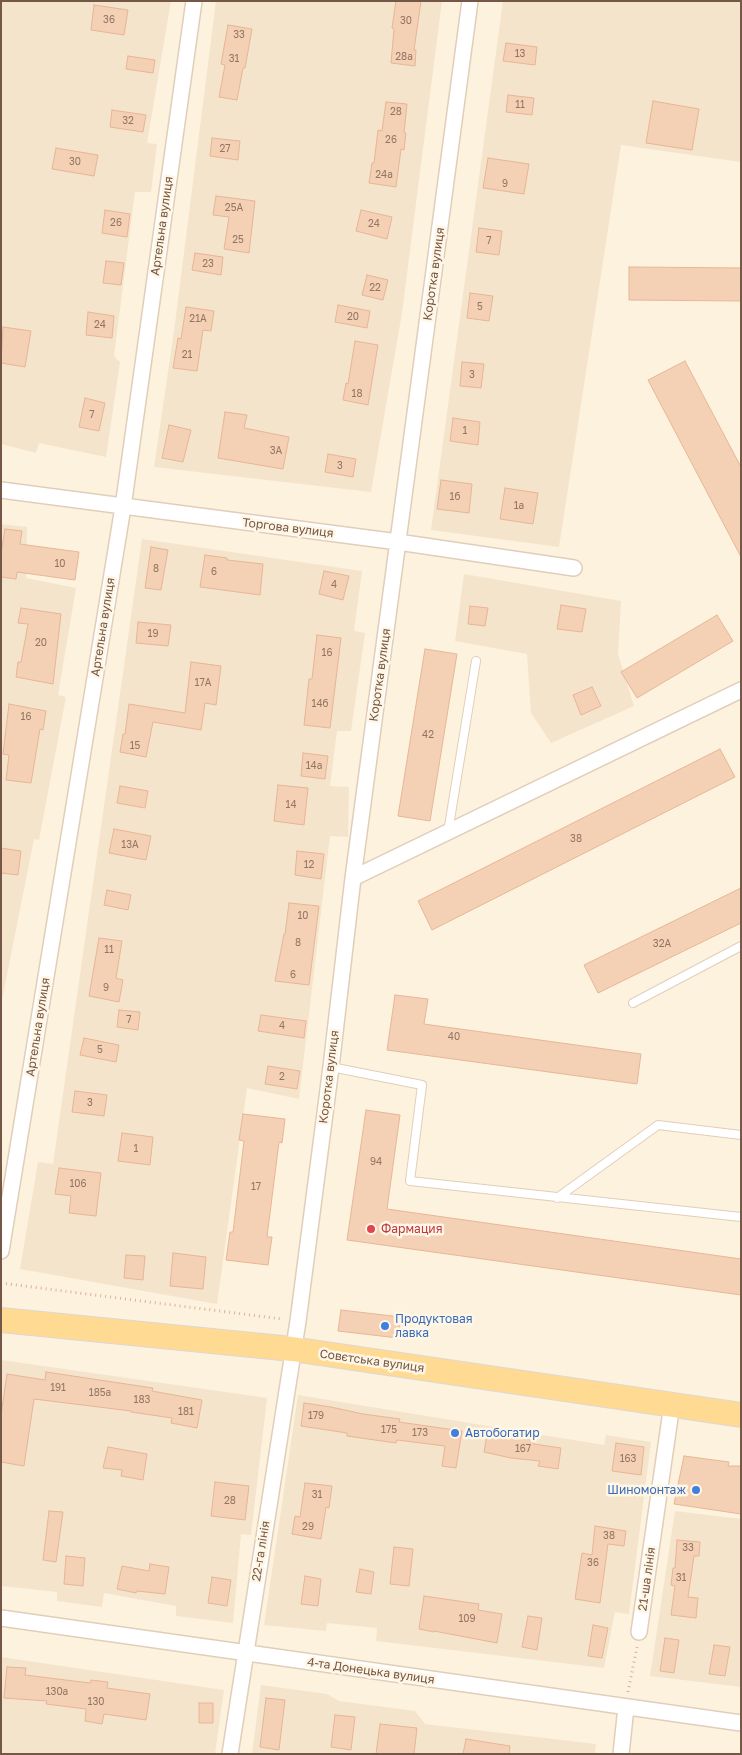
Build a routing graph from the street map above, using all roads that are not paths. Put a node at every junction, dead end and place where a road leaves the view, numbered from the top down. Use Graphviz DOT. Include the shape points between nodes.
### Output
graph roads {
  1 [pos="194,1"];
  2 [pos="470,1"];
  3 [pos="1,490"];
  4 [pos="123,507"];
  5 [pos="398,542"];
  6 [pos="574,568"];
  7 [pos="476,661"];
  8 [pos="741,690"];
  9 [pos="448,832"];
  10 [pos="353,878"];
  11 [pos="741,946"];
  12 [pos="633,1003"];
  13 [pos="331,1067"];
  14 [pos="741,1135"];
  15 [pos="557,1198"];
  16 [pos="741,1217"];
  17 [pos="1,1251"];
  18 [pos="1,1320"];
  19 [pos="292,1349"];
  20 [pos="672,1404"];
  21 [pos="741,1415"];
  22 [pos="1,1618"];
  23 [pos="640,1632"];
  24 [pos="245,1653"];
  25 [pos="626,1707"];
  26 [pos="741,1723"];
  27 [pos="230,1754"];
  28 [pos="621,1754"];
  1 -- 4 [label="street, Артельна вулиця"];
  2 -- 5 [label="street, Коротка вулиця"];
  3 -- 4 [label="street, Торгова вулиця"];
  4 -- 5 [label="street, Торгова вулиця"];
  4 -- 17 [label="street, Артельна вулиця"];
  5 -- 6 [label="street, Торгова вулиця"];
  5 -- 10 [label="street, Коротка вулиця"];
  7 -- 9 [label="lane"];
  8 -- 9 [label="street"];
  9 -- 10 [label="street"];
  10 -- 13 [label="street, Коротка вулиця"];
  11 -- 12 [label="lane"];
  13 -- 15 [label="lane" via="422,1085 410,1181"];
  13 -- 19 [label="street, Коротка вулиця"];
  14 -- 15 [label="lane" via="658,1125"];
  15 -- 16 [label="lane"];
  18 -- 19 [label="main road, Совєтська вулиця"];
  19 -- 20 [label="main road, Совєтська вулиця"];
  19 -- 24 [label="street, 22-га лінія"];
  20 -- 21 [label="main road, Совєтська вулиця"];
  20 -- 23 [label="street, 21-ша лінія"];
  22 -- 24 [label="street, 4-та Донецька вулиця"];
  24 -- 25 [label="street, 4-та Донецька вулиця"];
  24 -- 27 [label="street, 22-га лінія"];
  25 -- 26 [label="street, 4-та Донецька вулиця"];
  25 -- 28 [label="street"];
}
